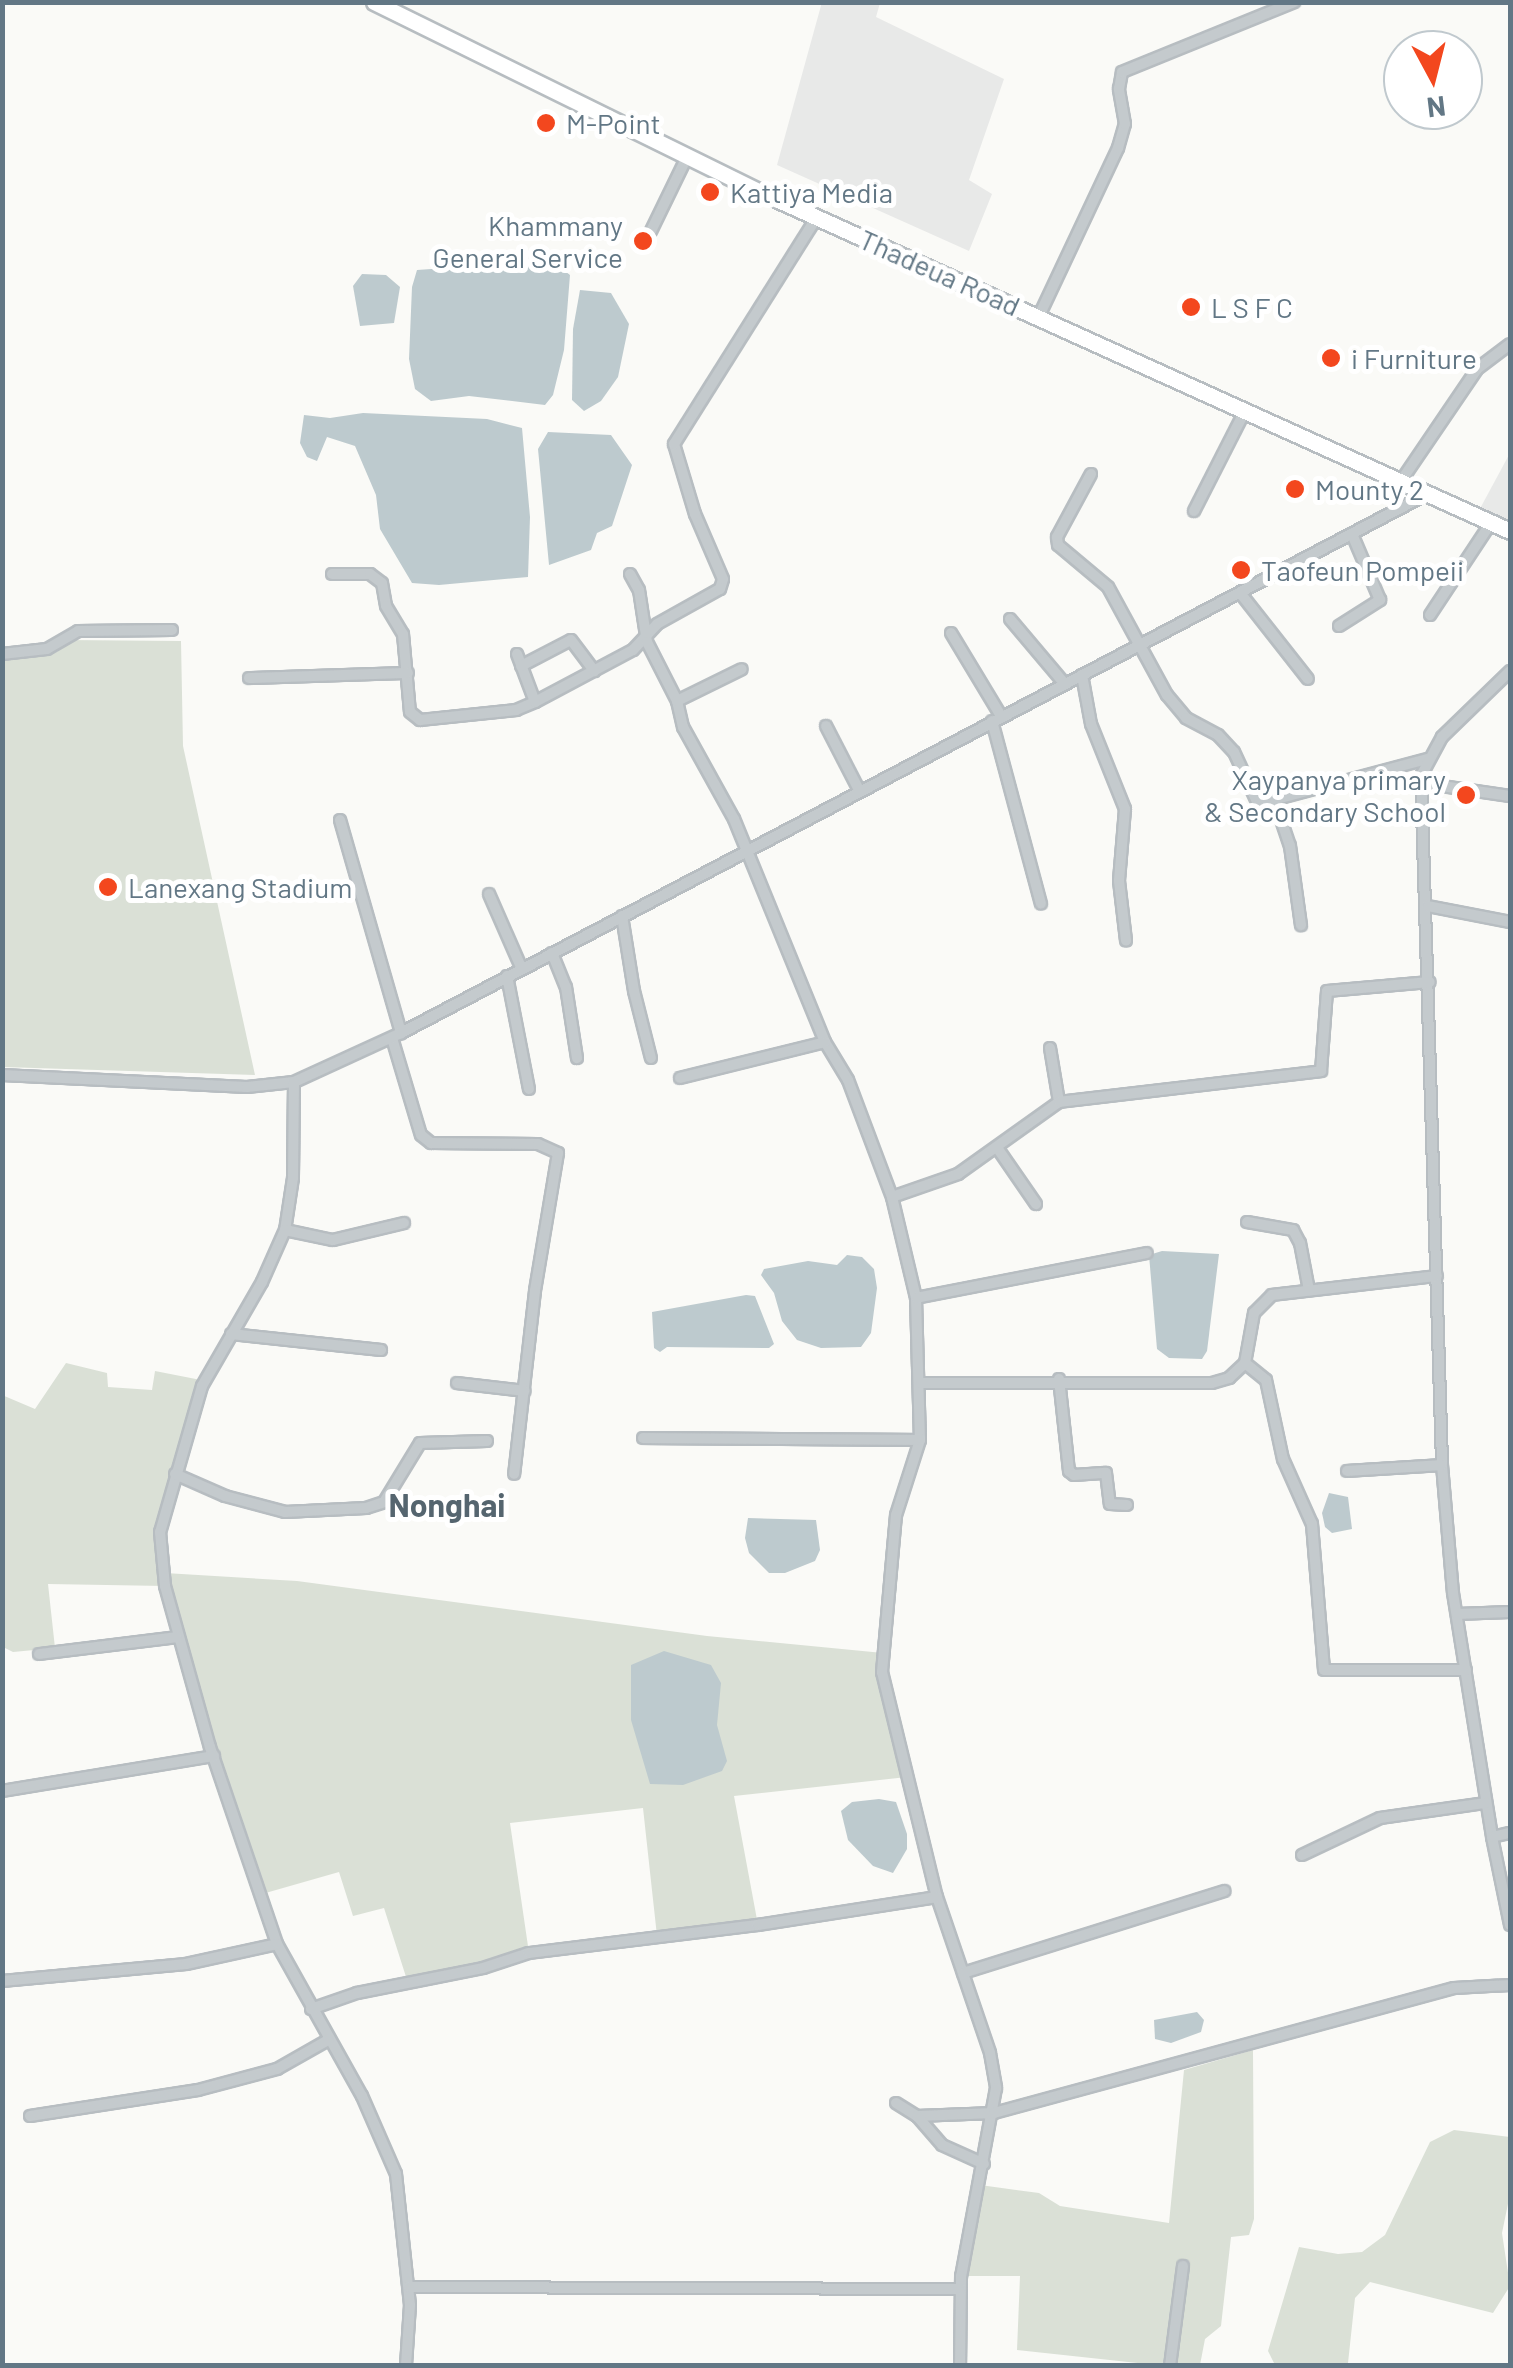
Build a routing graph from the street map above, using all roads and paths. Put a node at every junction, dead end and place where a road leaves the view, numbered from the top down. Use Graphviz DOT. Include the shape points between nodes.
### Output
graph roads {
  1 [pos="374,2"];
  2 [pos="1294,2"];
  3 [pos="686,157"];
  4 [pos="818,217"];
  5 [pos="651,231"];
  6 [pos="1039,316"];
  7 [pos="1510,344"];
  8 [pos="1245,411"];
  9 [pos="1091,474"];
  10 [pos="1400,481"];
  11 [pos="1428,493"];
  12 [pos="1194,511"];
  13 [pos="1491,522"];
  14 [pos="1510,531"];
  15 [pos="1352,534"];
  16 [pos="332,574"];
  17 [pos="630,574"];
  18 [pos="1241,594"];
  19 [pos="1430,615"];
  20 [pos="1010,619"];
  21 [pos="1339,626"];
  22 [pos="172,630"];
  23 [pos="951,633"];
  24 [pos="646,637"];
  25 [pos="1138,648"];
  26 [pos="2,654"];
  27 [pos="742,669"];
  28 [pos="594,671"];
  29 [pos="408,672"];
  30 [pos="1510,672"];
  31 [pos="1082,675"];
  32 [pos="249,678"];
  33 [pos="1308,679"];
  34 [pos="1064,683"];
  35 [pos="535,702"];
  36 [pos="677,702"];
  37 [pos="997,718"];
  38 [pos="826,726"];
  39 [pos="1426,759"];
  40 [pos="1421,783"];
  41 [pos="858,790"];
  42 [pos="1510,796"];
  43 [pos="1276,802"];
  44 [pos="340,820"];
  45 [pos="748,850"];
  46 [pos="489,894"];
  47 [pos="1041,904"];
  48 [pos="1428,906"];
  49 [pos="622,916"];
  50 [pos="1510,922"];
  51 [pos="1301,926"];
  52 [pos="1126,942"];
  53 [pos="552,953"];
  54 [pos="522,968"];
  55 [pos="506,976"];
  56 [pos="1430,982"];
  57 [pos="396,1035"];
  58 [pos="825,1042"];
  59 [pos="1050,1048"];
  60 [pos="577,1058"];
  61 [pos="651,1058"];
  62 [pos="2,1076"];
  63 [pos="680,1078"];
  64 [pos="294,1082"];
  65 [pos="529,1090"];
  66 [pos="1059,1102"];
  67 [pos="998,1150"];
  68 [pos="892,1197"];
  69 [pos="1036,1204"];
  70 [pos="1247,1222"];
  71 [pos="404,1224"];
  72 [pos="285,1230"];
  73 [pos="1148,1253"];
  74 [pos="1437,1276"];
  75 [pos="1308,1290"];
  76 [pos="916,1298"];
  77 [pos="231,1334"];
  78 [pos="381,1350"];
  79 [pos="1245,1362"];
  80 [pos="1059,1379"];
  81 [pos="457,1383"];
  82 [pos="921,1383"];
  83 [pos="526,1392"];
  84 [pos="642,1438"];
  85 [pos="920,1440"];
  86 [pos="487,1441"];
  87 [pos="1442,1465"];
  88 [pos="1347,1472"];
  89 [pos="176,1474"];
  90 [pos="514,1474"];
  91 [pos="1127,1505"];
  92 [pos="1510,1612"];
  93 [pos="1457,1614"];
  94 [pos="177,1637"];
  95 [pos="39,1654"];
  96 [pos="1466,1670"];
  97 [pos="214,1756"];
  98 [pos="2,1791"];
  99 [pos="1486,1803"];
  100 [pos="1510,1833"];
  101 [pos="1492,1837"];
  102 [pos="1302,1855"];
  103 [pos="1224,1891"];
  104 [pos="937,1897"];
  105 [pos="1510,1925"];
  106 [pos="278,1944"];
  107 [pos="963,1973"];
  108 [pos="2,1980"];
  109 [pos="1510,1985"];
  110 [pos="311,2009"];
  111 [pos="328,2040"];
  112 [pos="896,2103"];
  113 [pos="994,2113"];
  114 [pos="30,2116"];
  115 [pos="917,2116"];
  116 [pos="984,2164"];
  117 [pos="1183,2266"];
  118 [pos="408,2288"];
  119 [pos="960,2289"];
  120 [pos="406,2366"];
  121 [pos="960,2366"];
  122 [pos="1170,2366"];
  1 -- 3 [label="main road, Thadeua Road"];
  2 -- 6 [label="street" via="1122,72 1125,124 1118,148"];
  3 -- 4 [label="main road, Thadeua Road"];
  3 -- 5 [label="street"];
  4 -- 6 [label="main road, Thadeua Road"];
  4 -- 24 [label="street" via="674,444 723,585"];
  6 -- 8 [label="main road, Thadeua Road"];
  7 -- 10 [label="street" via="1476,370"];
  8 -- 10 [label="main road, Thadeua Road"];
  8 -- 12 [label="street"];
  9 -- 25 [label="street" via="1058,545 1108,587"];
  10 -- 11 [label="main road, Thadeua Road"];
  11 -- 13 [label="main road, Thadeua Road"];
  11 -- 15 [label="street"];
  13 -- 14 [label="main road, Thadeua Road"];
  13 -- 19 [label="street"];
  15 -- 18 [label="street"];
  15 -- 21 [label="street" via="1380,600"];
  16 -- 29 [label="street" via="370,574 382,583 386,606 403,634"];
  17 -- 24 [label="street" via="640,590"];
  18 -- 25 [label="street"];
  18 -- 33 [label="street"];
  20 -- 34 [label="street"];
  22 -- 26 [label="street" via="78,631 46,649"];
  23 -- 37 [label="street"];
  24 -- 28 [label="street"];
  24 -- 36 [label="street"];
  25 -- 31 [label="street"];
  25 -- 43 [label="street" via="1179,712 1234,752 1258,804"];
  27 -- 36 [label="street"];
  28 -- 35 [label="street"];
  28 -- 35 [label="street" via="571,640 519,660"];
  29 -- 32 [label="street"];
  29 -- 35 [label="street" via="410,712 420,720"];
  30 -- 39 [label="street"];
  31 -- 34 [label="street"];
  31 -- 52 [label="street" via="1091,724 1125,809 1119,881"];
  34 -- 37 [label="street"];
  36 -- 45 [label="street" via="683,727"];
  37 -- 41 [label="street"];
  37 -- 47 [label="street"];
  38 -- 41 [label="street"];
  39 -- 40 [label="street"];
  39 -- 43 [label="street"];
  40 -- 42 [label="street"];
  40 -- 48 [label="street"];
  41 -- 45 [label="street"];
  43 -- 51 [label="street" via="1290,846"];
  44 -- 57 [label="street"];
  45 -- 49 [label="street"];
  45 -- 58 [label="street"];
  46 -- 54 [label="street"];
  48 -- 50 [label="street"];
  48 -- 56 [label="street"];
  49 -- 53 [label="street"];
  49 -- 61 [label="street"];
  53 -- 54 [label="street"];
  53 -- 60 [label="street" via="566,988"];
  54 -- 55 [label="street"];
  55 -- 57 [label="street"];
  55 -- 65 [label="street"];
  56 -- 66 [label="street" via="1328,991 1322,1071"];
  56 -- 74 [label="street"];
  57 -- 64 [label="street"];
  57 -- 83 [label="street" via="422,1135 431,1143 538,1144 558,1153"];
  58 -- 63 [label="street"];
  58 -- 68 [label="street" via="848,1080"];
  59 -- 66 [label="street"];
  62 -- 64 [label="street"];
  64 -- 72 [label="street"];
  66 -- 67 [label="street"];
  67 -- 68 [label="street" via="958,1174"];
  67 -- 69 [label="street"];
  68 -- 76 [label="street"];
  70 -- 75 [label="street" via="1292,1230"];
  71 -- 72 [label="street" via="333,1240"];
  72 -- 77 [label="street"];
  73 -- 76 [label="street"];
  74 -- 75 [label="street"];
  74 -- 87 [label="street"];
  75 -- 79 [label="street" via="1272,1295 1259,1305"];
  76 -- 82 [label="street"];
  77 -- 78 [label="street"];
  77 -- 89 [label="street" via="202,1386"];
  79 -- 80 [label="street" via="1212,1382"];
  79 -- 96 [label="street" via="1266,1380 1282,1460 1312,1524 1324,1670"];
  80 -- 82 [label="street"];
  80 -- 91 [label="street" via="1069,1471 1106,1473 1110,1504"];
  81 -- 83 [label="street"];
  82 -- 85 [label="street"];
  83 -- 90 [label="street"];
  84 -- 85 [label="street"];
  85 -- 104 [label="street" via="896,1515 882,1672"];
  86 -- 89 [label="street" via="420,1443 384,1502 366,1508 272,1510"];
  87 -- 88 [label="street"];
  87 -- 93 [label="street"];
  89 -- 94 [label="street" via="160,1532"];
  92 -- 93 [label="street"];
  93 -- 96 [label="street"];
  94 -- 95 [label="street"];
  94 -- 97 [label="street"];
  96 -- 99 [label="street"];
  97 -- 98 [label="street"];
  97 -- 106 [label="street"];
  99 -- 101 [label="street"];
  99 -- 102 [label="street" via="1380,1818"];
  100 -- 101 [label="street"];
  101 -- 105 [label="street"];
  103 -- 107 [label="street"];
  104 -- 107 [label="street"];
  104 -- 110 [label="street" via="528,1953"];
  106 -- 108 [label="street" via="186,1964"];
  106 -- 110 [label="street"];
  107 -- 113 [label="street" via="990,2052"];
  109 -- 113 [label="street" via="1454,1988"];
  110 -- 111 [label="street"];
  111 -- 114 [label="street" via="276,2069 198,2090"];
  111 -- 118 [label="street" via="380,2131 396,2174"];
  112 -- 115 [label="street"];
  113 -- 115 [label="street"];
  113 -- 116 [label="street"];
  115 -- 116 [label="street" via="942,2146"];
  116 -- 119 [label="street"];
  117 -- 122 [label="street"];
  118 -- 119 [label="street"];
  118 -- 120 [label="street"];
  119 -- 121 [label="street"];
}
